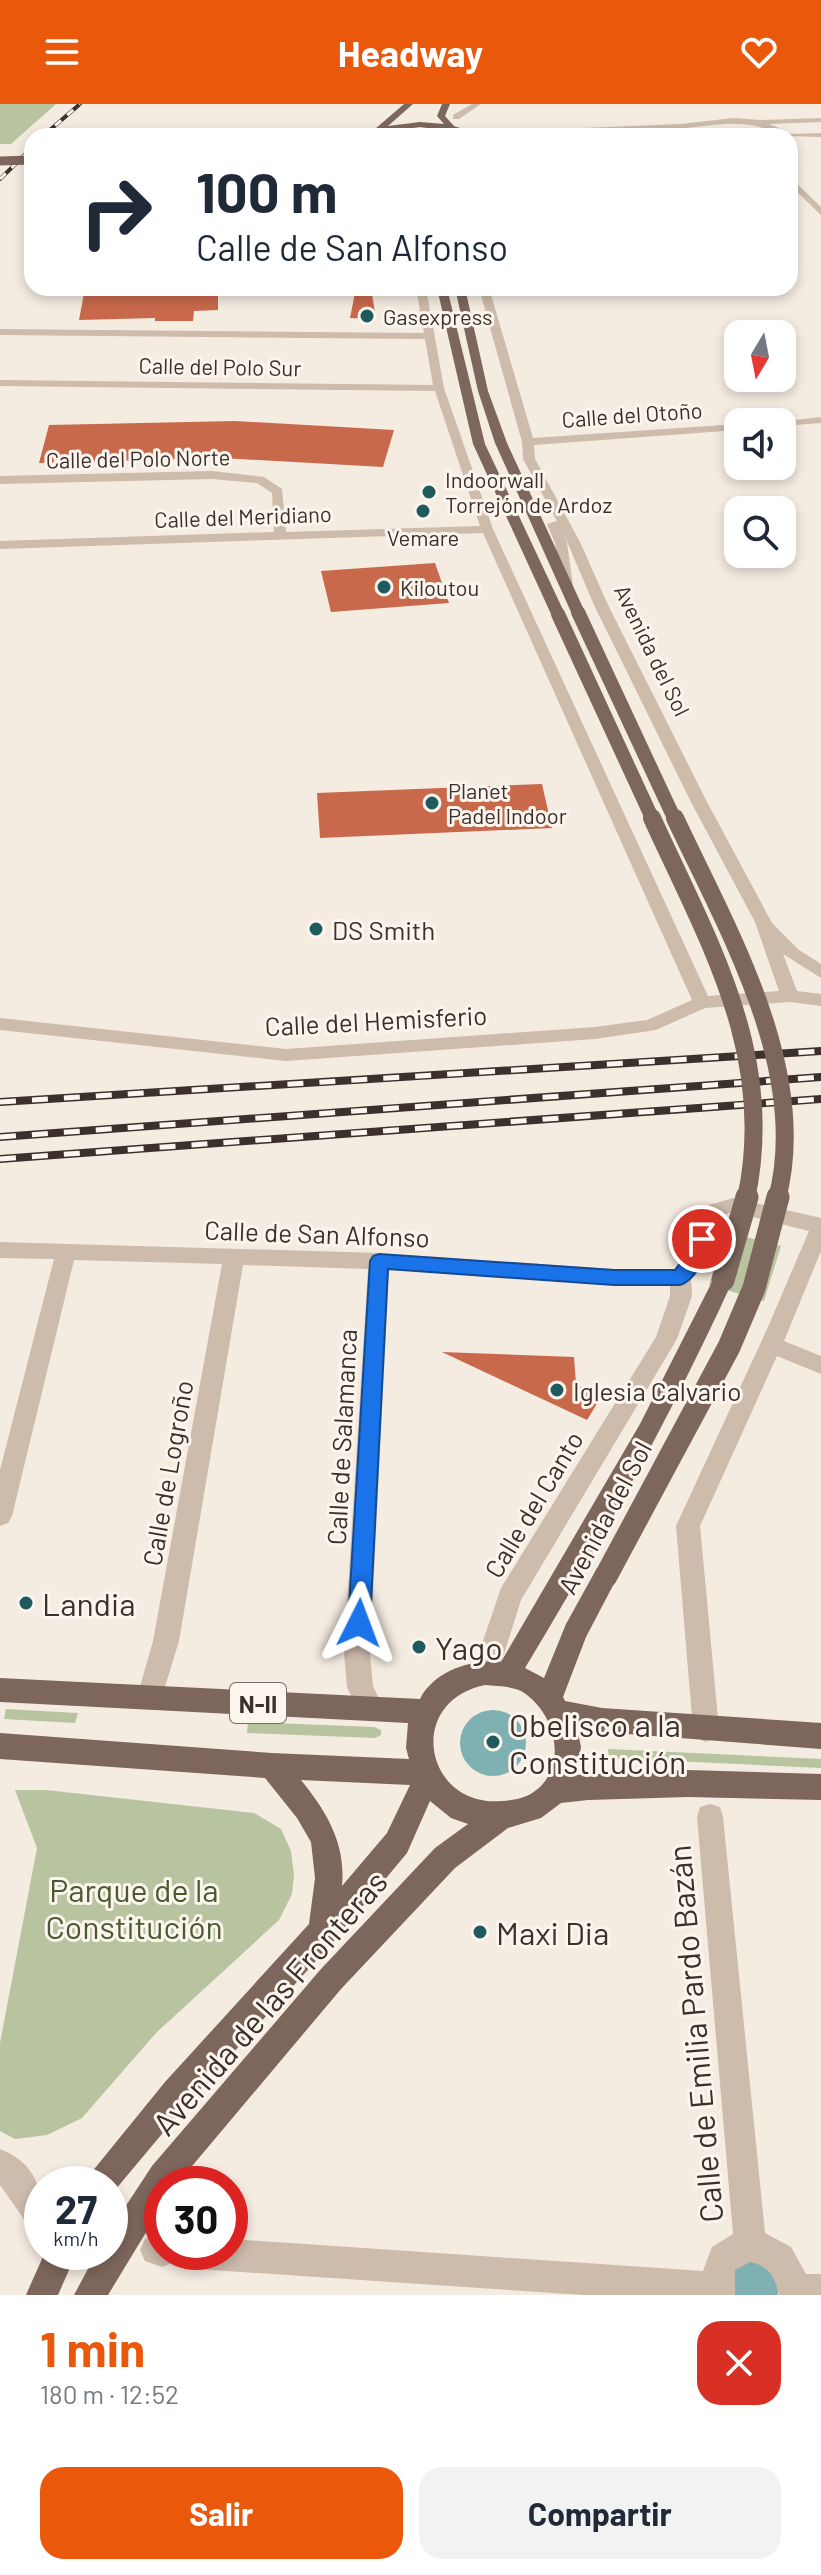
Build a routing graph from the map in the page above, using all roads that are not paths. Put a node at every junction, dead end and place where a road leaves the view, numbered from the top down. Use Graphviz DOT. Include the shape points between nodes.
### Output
graph roads {
  1 [pos="446,104"];
  2 [pos="477,104"];
  3 [pos="409,105"];
  4 [pos="421,107"];
  5 [pos="722,110"];
  6 [pos="456,117"];
  7 [pos="733,120"];
  8 [pos="821,120"];
  9 [pos="758,122"];
  10 [pos="380,128"];
  11 [pos="391,128"];
  12 [pos="452,128"];
  13 [pos="712,128"];
  14 [pos="774,128"];
  15 [pos="821,135"];
  16 [pos="798,136"];
  17 [pos="24,157"];
  18 [pos="0,158"];
  19 [pos="798,188"];
  20 [pos="821,212"];
  21 [pos="422,296"];
  22 [pos="444,296"];
  23 [pos="462,296"];
  24 [pos="486,296"];
  25 [pos="0,332"];
  26 [pos="429,336"];
  27 [pos="0,383"];
  28 [pos="439,388"];
  29 [pos="821,420"];
  30 [pos="796,422"];
  31 [pos="724,428"];
  32 [pos="528,442"];
  33 [pos="0,480"];
  34 [pos="540,482"];
  35 [pos="487,529"];
  36 [pos="280,535"];
  37 [pos="0,545"];
  38 [pos="566,585"];
  39 [pos="568,613"];
  40 [pos="763,922"];
  41 [pos="821,972"];
  42 [pos="790,996"];
  43 [pos="821,1000"];
  44 [pos="702,1002"];
  45 [pos="0,1024"];
  46 [pos="821,1226"];
  47 [pos="0,1250"];
  48 [pos="66,1251"];
  49 [pos="234,1257"];
  50 [pos="379,1261"];
  51 [pos="680,1278"];
  52 [pos="782,1349"];
  53 [pos="821,1365"];
  54 [pos="0,1516"];
  55 [pos="496,1674"];
  56 [pos="0,1690"];
  57 [pos="150,1697"];
  58 [pos="554,1705"];
  59 [pos="371,1709"];
  60 [pos="425,1712"];
  61 [pos="706,1729"];
  62 [pos="821,1736"];
  63 [pos="0,1746"];
  64 [pos="272,1766"];
  65 [pos="426,1775"];
  66 [pos="821,1787"];
  67 [pos="554,1791"];
  68 [pos="710,1817"];
  69 [pos="499,1818"];
  70 [pos="322,1933"];
  71 [pos="0,2164"];
  72 [pos="117,2166"];
  73 [pos="24,2191"];
  74 [pos="750,2244"];
  75 [pos="248,2257"];
  76 [pos="51,2270"];
  77 [pos="719,2292"];
  78 [pos="804,2292"];
  79 [pos="42,2295"];
  80 [pos="90,2295"];
  1 -- 12 [label="main road" via="441,116"];
  2 -- 6 [label="street"];
  3 -- 10 [label="main road"];
  4 -- 11 [label="main road"];
  5 -- 7 [label="street"];
  7 -- 9 [label="street"];
  7 -- 13 [label="street"];
  8 -- 9 [label="street"];
  9 -- 14 [label="street"];
  11 -- 12 [label="main road"];
  15 -- 16 [label="street"];
  17 -- 18 [label="main road, bridge"];
  19 -- 20 [label="street"];
  21 -- 26 [label="street"];
  22 -- 39 [label="main road, Avenida del Sol" via="479,444"];
  23 -- 38 [label="main road, Avenida del Sol" via="496,430"];
  24 -- 32 [label="street, Avenida del Sol"];
  25 -- 26 [label="street"];
  26 -- 28 [label="street"];
  27 -- 28 [label="street, Calle del Polo Sur"];
  28 -- 35 [label="street"];
  29 -- 30 [label="street"];
  31 -- 32 [label="street, Calle del Otoño"];
  32 -- 34 [label="street, Avenida del Sol"];
  33 -- 36 [label="street, Calle del Polo Norte" via="212,475 260,480 278,492"];
  34 -- 38 [label="street" via="561,543"];
  34 -- 40 [label="street, Avenida del Sol"];
  35 -- 36 [label="street, Calle del Meridiano"];
  35 -- 44 [label="street"];
  36 -- 37 [label="street, Calle del Meridiano"];
  38 -- 39 [label="main road, Avenida del Sol"];
  39 -- 55 [label="main road, Avenida del Sol, bridge" via="734,1002 747,1046 755,1135 740,1233 723,1280 666,1398 575,1561"];
  39 -- 58 [label="main road, Avenida del Sol, bridge" via="747,972 771,1045 784,1138 769,1240 748,1303 575,1632"];
  40 -- 41 [label="street" via="793,954"];
  40 -- 42 [label="street, Avenida del Sol"];
  42 -- 43 [label="street"];
  42 -- 44 [label="street"];
  44 -- 45 [label="street, Calle del Hemisferio" via="650,1026 286,1055"];
  46 -- 51 [label="street, Calle del Canto" via="733,1205 716,1210"];
  46 -- 61 [label="street, Calle del Canto" via="688,1526"];
  47 -- 48 [label="street, Calle de San Alfonso"];
  48 -- 49 [label="street, Calle de San Alfonso"];
  48 -- 54 [label="street"];
  49 -- 50 [label="street, Calle de San Alfonso"];
  49 -- 57 [label="street, Calle de Logroño" via="166,1641"];
  50 -- 51 [label="street, Calle de San Alfonso"];
  50 -- 59 [label="street, Calle de Salamanca" via="357,1653 360,1687"];
  51 -- 55 [label="street, Calle del Canto" via="681,1296 666,1339 510,1596"];
  52 -- 53 [label="street"];
  55 -- 58 [label="main road" via="531,1684"];
  55 -- 60 [label="main road" via="457,1680"];
  56 -- 57 [label="main road, N-II"];
  57 -- 59 [label="main road, N-II"];
  58 -- 61 [label="main road" via="602,1720"];
  58 -- 67 [label="main road" via="568,1741 565,1770"];
  59 -- 60 [label="main road, N-II"];
  60 -- 65 [label="main road" via="419,1734"];
  61 -- 62 [label="main road"];
  63 -- 64 [label="main road"];
  64 -- 65 [label="main road"];
  64 -- 70 [label="main road, Avenida de las Fronteras" via="315,1816 328,1845 331,1878"];
  65 -- 69 [label="main road" via="457,1808"];
  65 -- 70 [label="main road, Avenida de las Fronteras" via="397,1843"];
  66 -- 67 [label="main road" via="681,1781"];
  67 -- 69 [label="main road" via="534,1808"];
  68 -- 74 [label="street, Calle de Emilia Pardo Bazán"];
  69 -- 80 [label="main road, Avenida de las Fronteras" via="445,1858 300,2015 163,2177"];
  70 -- 72 [label="main road, Avenida de las Fronteras"];
  71 -- 73 [label="street"];
  74 -- 77 [label="street" via="730,2253 718,2275"];
  74 -- 78 [label="street" via="783,2262"];
  75 -- 77 [label="street"];
  76 -- 79 [label="main road"];
}
